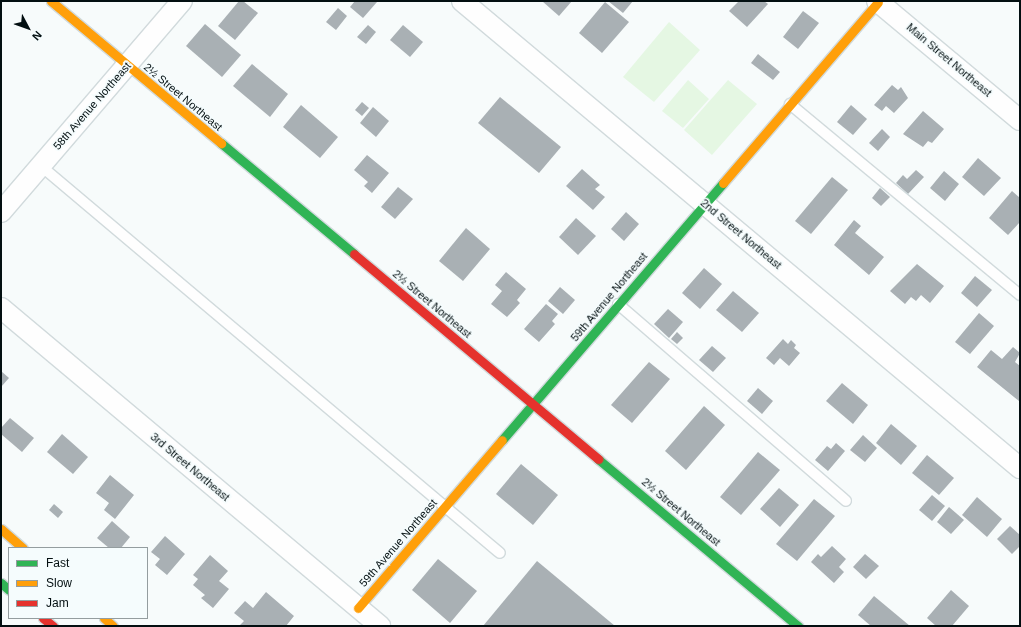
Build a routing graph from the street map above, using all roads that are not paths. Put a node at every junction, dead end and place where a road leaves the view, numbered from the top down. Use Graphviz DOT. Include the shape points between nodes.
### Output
graph roads {
  1 [pos="51,1"];
  2 [pos="182,1"];
  3 [pos="462,1"];
  4 [pos="878,1"];
  5 [pos="127,65"];
  6 [pos="790,104"];
  7 [pos="1020,120"];
  8 [pos="41,166"];
  9 [pos="704,203"];
  10 [pos="1,212"];
  11 [pos="1020,295"];
  12 [pos="618,304"];
  13 [pos="1,308"];
  14 [pos="533,404"];
  15 [pos="1020,468"];
  16 [pos="846,501"];
  17 [pos="446,505"];
  18 [pos="1,529"];
  19 [pos="22,547"];
  20 [pos="500,553"];
  21 [pos="358,608"];
  22 [pos="44,619"];
  23 [pos="105,619"];
  24 [pos="52,626"];
  25 [pos="114,626"];
  26 [pos="380,626"];
  27 [pos="798,626"];
  1 -- 5 [label="street, 2½ Street Northeast"];
  2 -- 5 [label="street, 58th Avenue Northeast"];
  3 -- 9 [label="street, 2nd Street Northeast"];
  4 -- 6 [label="street, 59th Avenue Northeast"];
  4 -- 7 [label="street, Main Street Northeast"];
  5 -- 8 [label="street, 58th Avenue Northeast"];
  5 -- 14 [label="street, 2½ Street Northeast"];
  6 -- 9 [label="street, 59th Avenue Northeast"];
  6 -- 11 [label="lane"];
  8 -- 10 [label="street, 58th Avenue Northeast"];
  8 -- 17 [label="lane"];
  9 -- 12 [label="street, 59th Avenue Northeast"];
  9 -- 15 [label="street, 2nd Street Northeast"];
  12 -- 14 [label="street, 59th Avenue Northeast"];
  12 -- 16 [label="lane"];
  13 -- 21 [label="street, 3rd Street Northeast"];
  14 -- 17 [label="street, 59th Avenue Northeast"];
  14 -- 27 [label="street, 2½ Street Northeast"];
  17 -- 20 [label="lane"];
  17 -- 21 [label="street, 59th Avenue Northeast"];
  18 -- 19 [label="street"];
  21 -- 26 [label="street, 3rd Street Northeast"];
  22 -- 24 [label="street"];
  23 -- 25 [label="street"];
}
